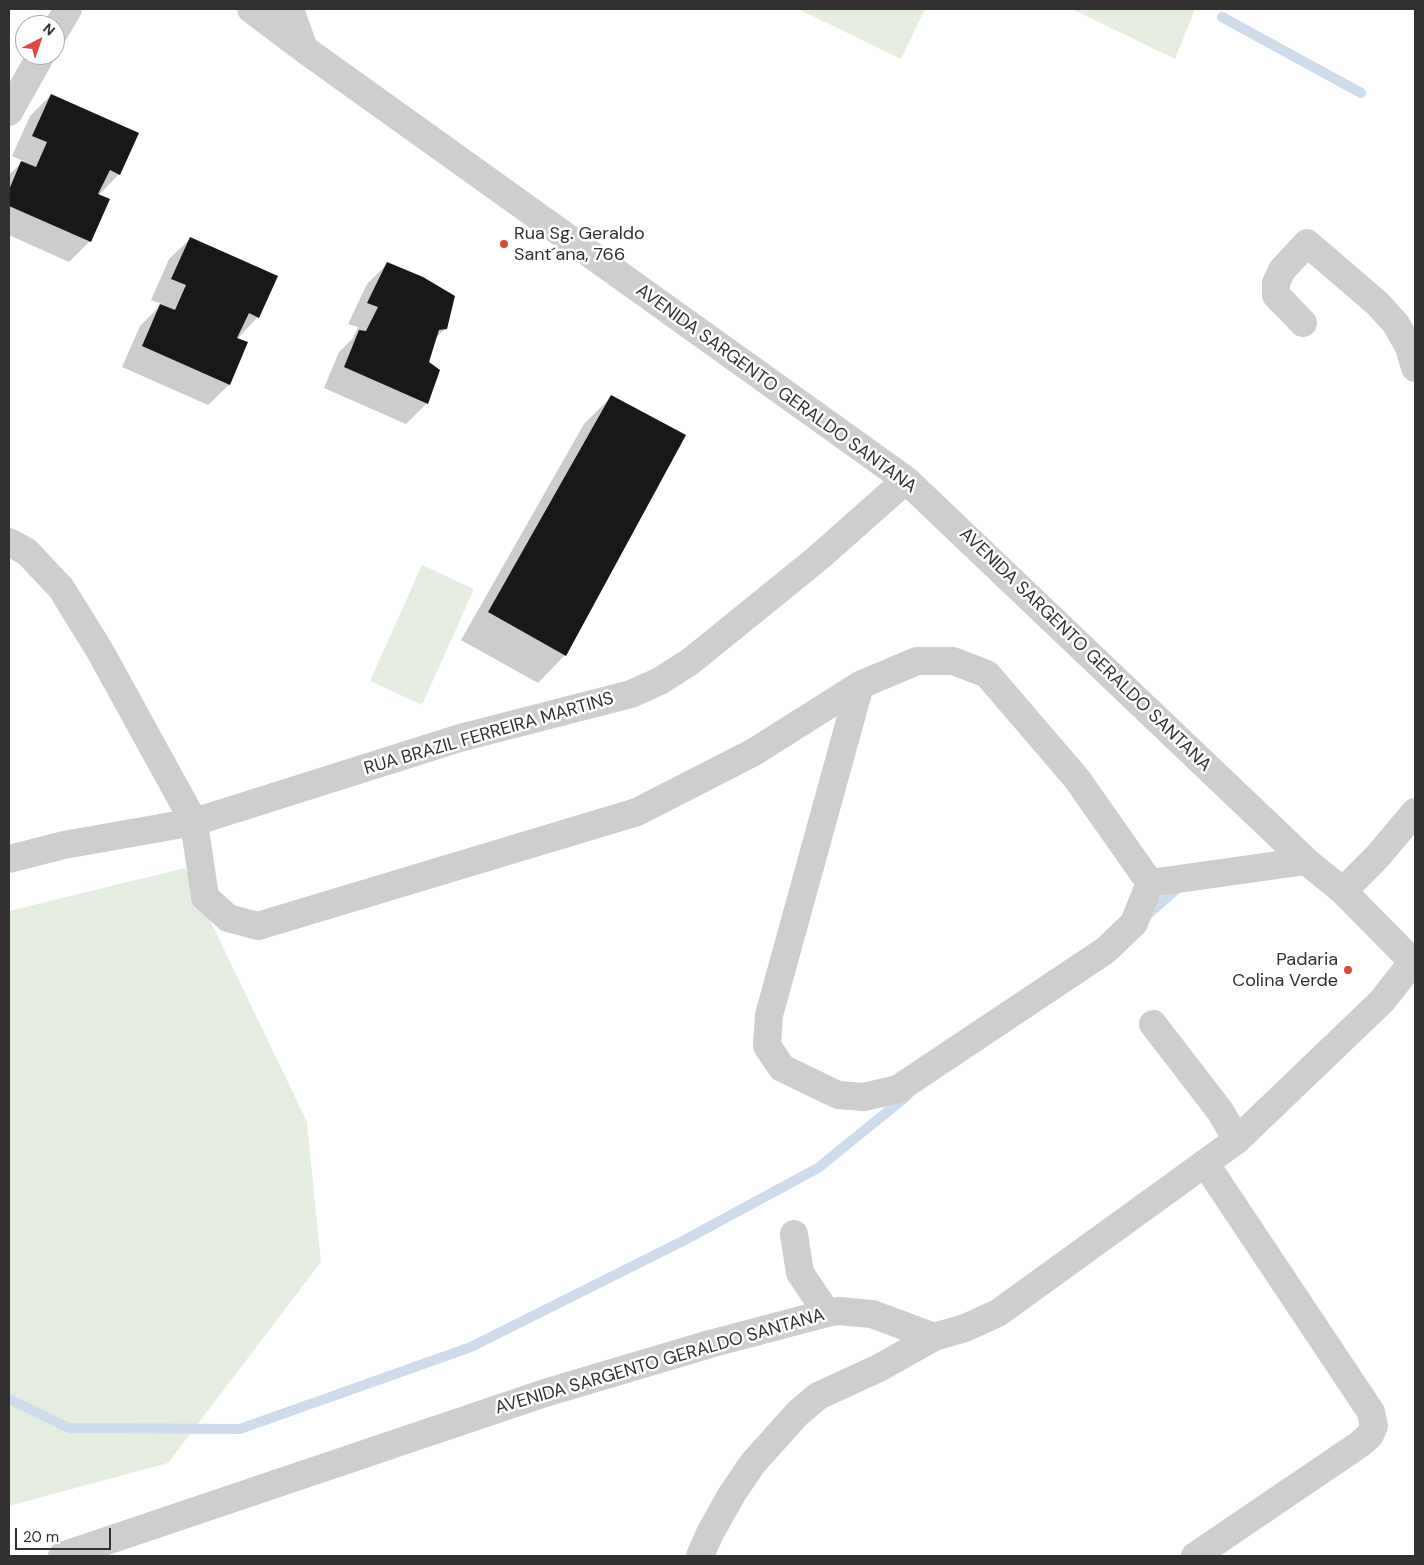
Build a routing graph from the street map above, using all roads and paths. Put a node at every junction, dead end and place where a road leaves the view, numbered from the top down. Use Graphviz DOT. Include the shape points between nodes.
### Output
graph roads {
  1 [pos="252,9"];
  2 [pos="290,9"];
  3 [pos="304,50"];
  4 [pos="36,65"];
  5 [pos="9,112"];
  6 [pos="1303,323"];
  7 [pos="1415,368"];
  8 [pos="906,480"];
  9 [pos="9,542"];
  10 [pos="860,685"];
  11 [pos="1415,812"];
  12 [pos="194,822"];
  13 [pos="9,859"];
  14 [pos="1306,861"];
  15 [pos="1150,883"];
  16 [pos="1343,891"];
  17 [pos="1415,963"];
  18 [pos="1153,1024"];
  19 [pos="1237,1140"];
  20 [pos="1205,1164"];
  21 [pos="794,1234"];
  22 [pos="827,1312"];
  23 [pos="934,1337"];
  24 [pos="62,1556"];
  25 [pos="700,1556"];
  26 [pos="1195,1556"];
  1 -- 3 [label="street, AVENIDA SARGENTO GERALDO SANTANA"];
  2 -- 3 [label="street"];
  3 -- 8 [label="street, AVENIDA SARGENTO GERALDO SANTANA"];
  4 -- 5 [label="street"];
  6 -- 7 [label="street" via="1276,296 1276,283 1282,270 1307,244 1378,304 1396,324 1409,347"];
  8 -- 12 [label="street, RUA BRAZIL FERREIRA MARTINS" via="832,546 691,661 660,681 631,694 460,738"];
  8 -- 14 [label="street, AVENIDA SARGENTO GERALDO SANTANA"];
  9 -- 12 [label="street" via="27,552 61,588 100,651"];
  10 -- 12 [label="street" via="754,752 637,812 258,926 228,918 205,897"];
  10 -- 15 [label="street" via="917,661 953,661 987,674 1077,779"];
  10 -- 15 [label="street" via="768,1015 766,1046 782,1068 838,1095 864,1097 898,1088 1106,950 1134,923"];
  11 -- 16 [label="street"];
  12 -- 13 [label="street, RUA BRAZIL FERREIRA MARTINS" via="64,845"];
  14 -- 15 [label="street"];
  14 -- 16 [label="street, AVENIDA SARGENTO GERALDO SANTANA"];
  16 -- 17 [label="street, AVENIDA SARGENTO GERALDO SANTANA"];
  17 -- 19 [label="street, AVENIDA SARGENTO GERALDO SANTANA" via="1382,1001"];
  18 -- 19 [label="street" via="1220,1111"];
  19 -- 20 [label="street, AVENIDA SARGENTO GERALDO SANTANA"];
  20 -- 23 [label="street, AVENIDA SARGENTO GERALDO SANTANA" via="998,1313"];
  20 -- 26 [label="street" via="1371,1412 1374,1426 1360,1444"];
  21 -- 22 [label="street" via="800,1273"];
  22 -- 23 [label="street, AVENIDA SARGENTO GERALDO SANTANA" via="872,1314"];
  22 -- 24 [label="street, AVENIDA SARGENTO GERALDO SANTANA" via="545,1393"];
  23 -- 25 [label="street" via="879,1368 818,1396 798,1413 753,1463 732,1494"];
}
